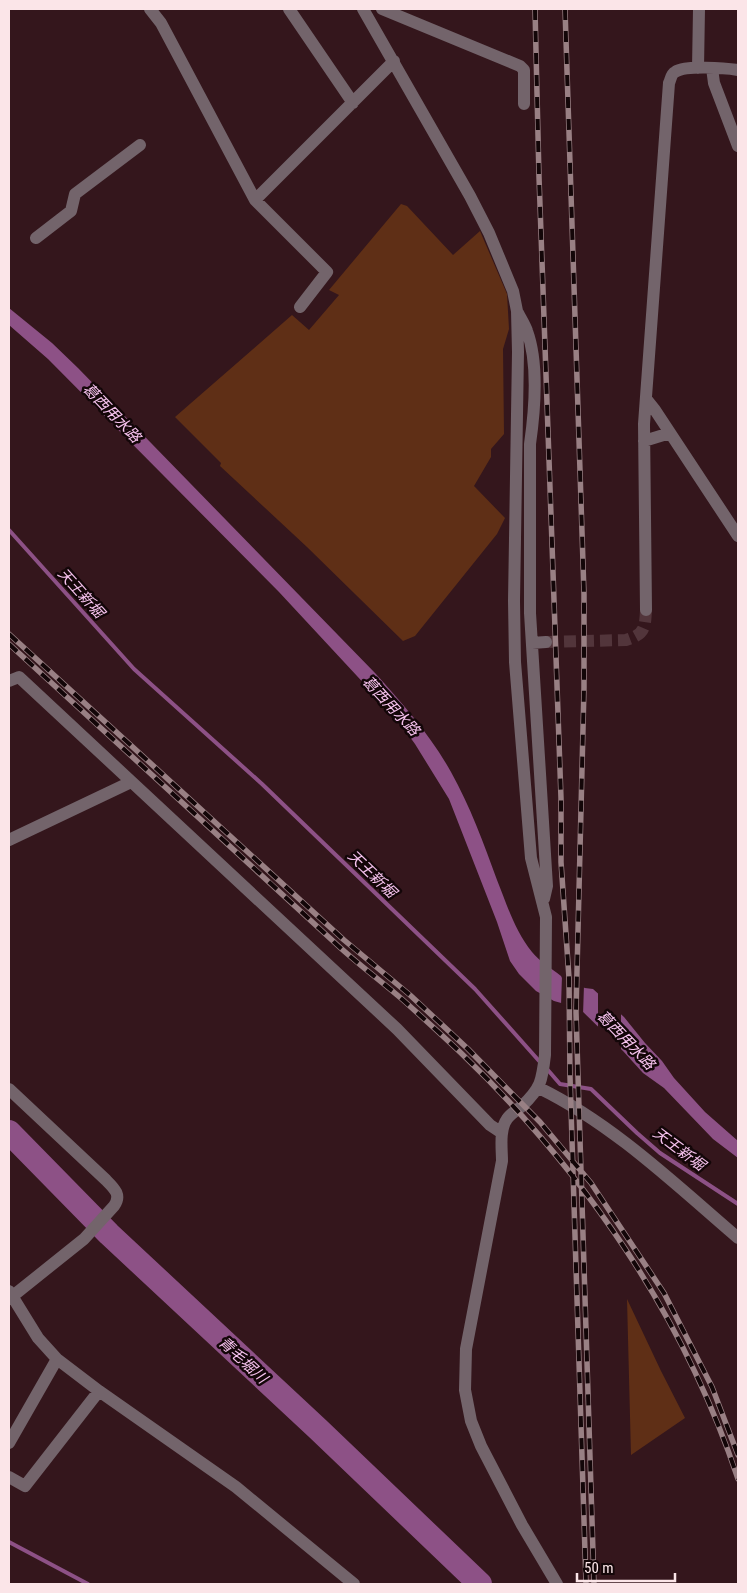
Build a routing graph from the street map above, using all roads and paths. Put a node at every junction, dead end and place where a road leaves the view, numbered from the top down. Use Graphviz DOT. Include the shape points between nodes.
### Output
graph roads {
  1 [pos="150,9"];
  2 [pos="289,9"];
  3 [pos="363,9"];
  4 [pos="382,9"];
  5 [pos="699,9"];
  6 [pos="394,61"];
  7 [pos="698,68"];
  8 [pos="712,68"];
  9 [pos="738,70"];
  10 [pos="353,102"];
  11 [pos="524,104"];
  12 [pos="140,145"];
  13 [pos="738,146"];
  14 [pos="255,200"];
  15 [pos="36,238"];
  16 [pos="300,307"];
  17 [pos="517,311"];
  18 [pos="646,400"];
  19 [pos="517,409"];
  20 [pos="670,433"];
  21 [pos="644,441"];
  22 [pos="530,444"];
  23 [pos="738,536"];
  24 [pos="646,610"];
  25 [pos="546,642"];
  26 [pos="532,643"];
  27 [pos="9,681"];
  28 [pos="131,782"];
  29 [pos="9,840"];
  30 [pos="544,904"];
  31 [pos="540,1082"];
  32 [pos="9,1089"];
  33 [pos="502,1133"];
  34 [pos="738,1238"];
  35 [pos="10,1296"];
  36 [pos="56,1359"];
  37 [pos="99,1391"];
  38 [pos="9,1443"];
  39 [pos="9,1476"];
  40 [pos="354,1584"];
  41 [pos="558,1584"];
  1 -- 14 [label="street"];
  2 -- 10 [label="street"];
  3 -- 6 [label="street"];
  4 -- 11 [label="street" via="520,66 524,70"];
  5 -- 7 [label="street"];
  6 -- 10 [label="street"];
  6 -- 17 [label="street" via="489,234 511,284"];
  7 -- 8 [label="street"];
  7 -- 18 [label="street" via="675,72 669,83"];
  8 -- 9 [label="street"];
  8 -- 13 [label="street" via="714,83"];
  10 -- 14 [label="street"];
  12 -- 15 [label="street" via="75,194 71,211"];
  14 -- 16 [label="street" via="327,272"];
  17 -- 19 [label="street"];
  17 -- 22 [label="street" via="527,330 534,360 534,419"];
  18 -- 20 [label="street"];
  18 -- 21 [label="street"];
  19 -- 22 [label="street" via="525,419"];
  19 -- 30 [label="street" via="515,662 531,858"];
  20 -- 21 [label="street"];
  20 -- 23 [label="street"];
  21 -- 24 [label="street"];
  22 -- 26 [label="street"];
  25 -- 26 [label="street"];
  26 -- 30 [label="street" via="547,886"];
  27 -- 28 [label="street" via="19,677"];
  28 -- 29 [label="street"];
  28 -- 33 [label="street" via="397,1029 490,1125"];
  30 -- 31 [label="street" via="545,1055"];
  31 -- 33 [label="street" via="535,1094 506,1120"];
  31 -- 34 [label="street" via="609,1131"];
  32 -- 35 [label="street" via="118,1195 118,1202 84,1239"];
  33 -- 41 [label="street" via="502,1161 466,1348 465,1390 471,1421 481,1446 522,1525"];
  35 -- 36 [label="street"];
  36 -- 37 [label="street"];
  36 -- 38 [label="street"];
  37 -- 39 [label="street" via="24,1486"];
  37 -- 40 [label="street" via="236,1487"];
}
